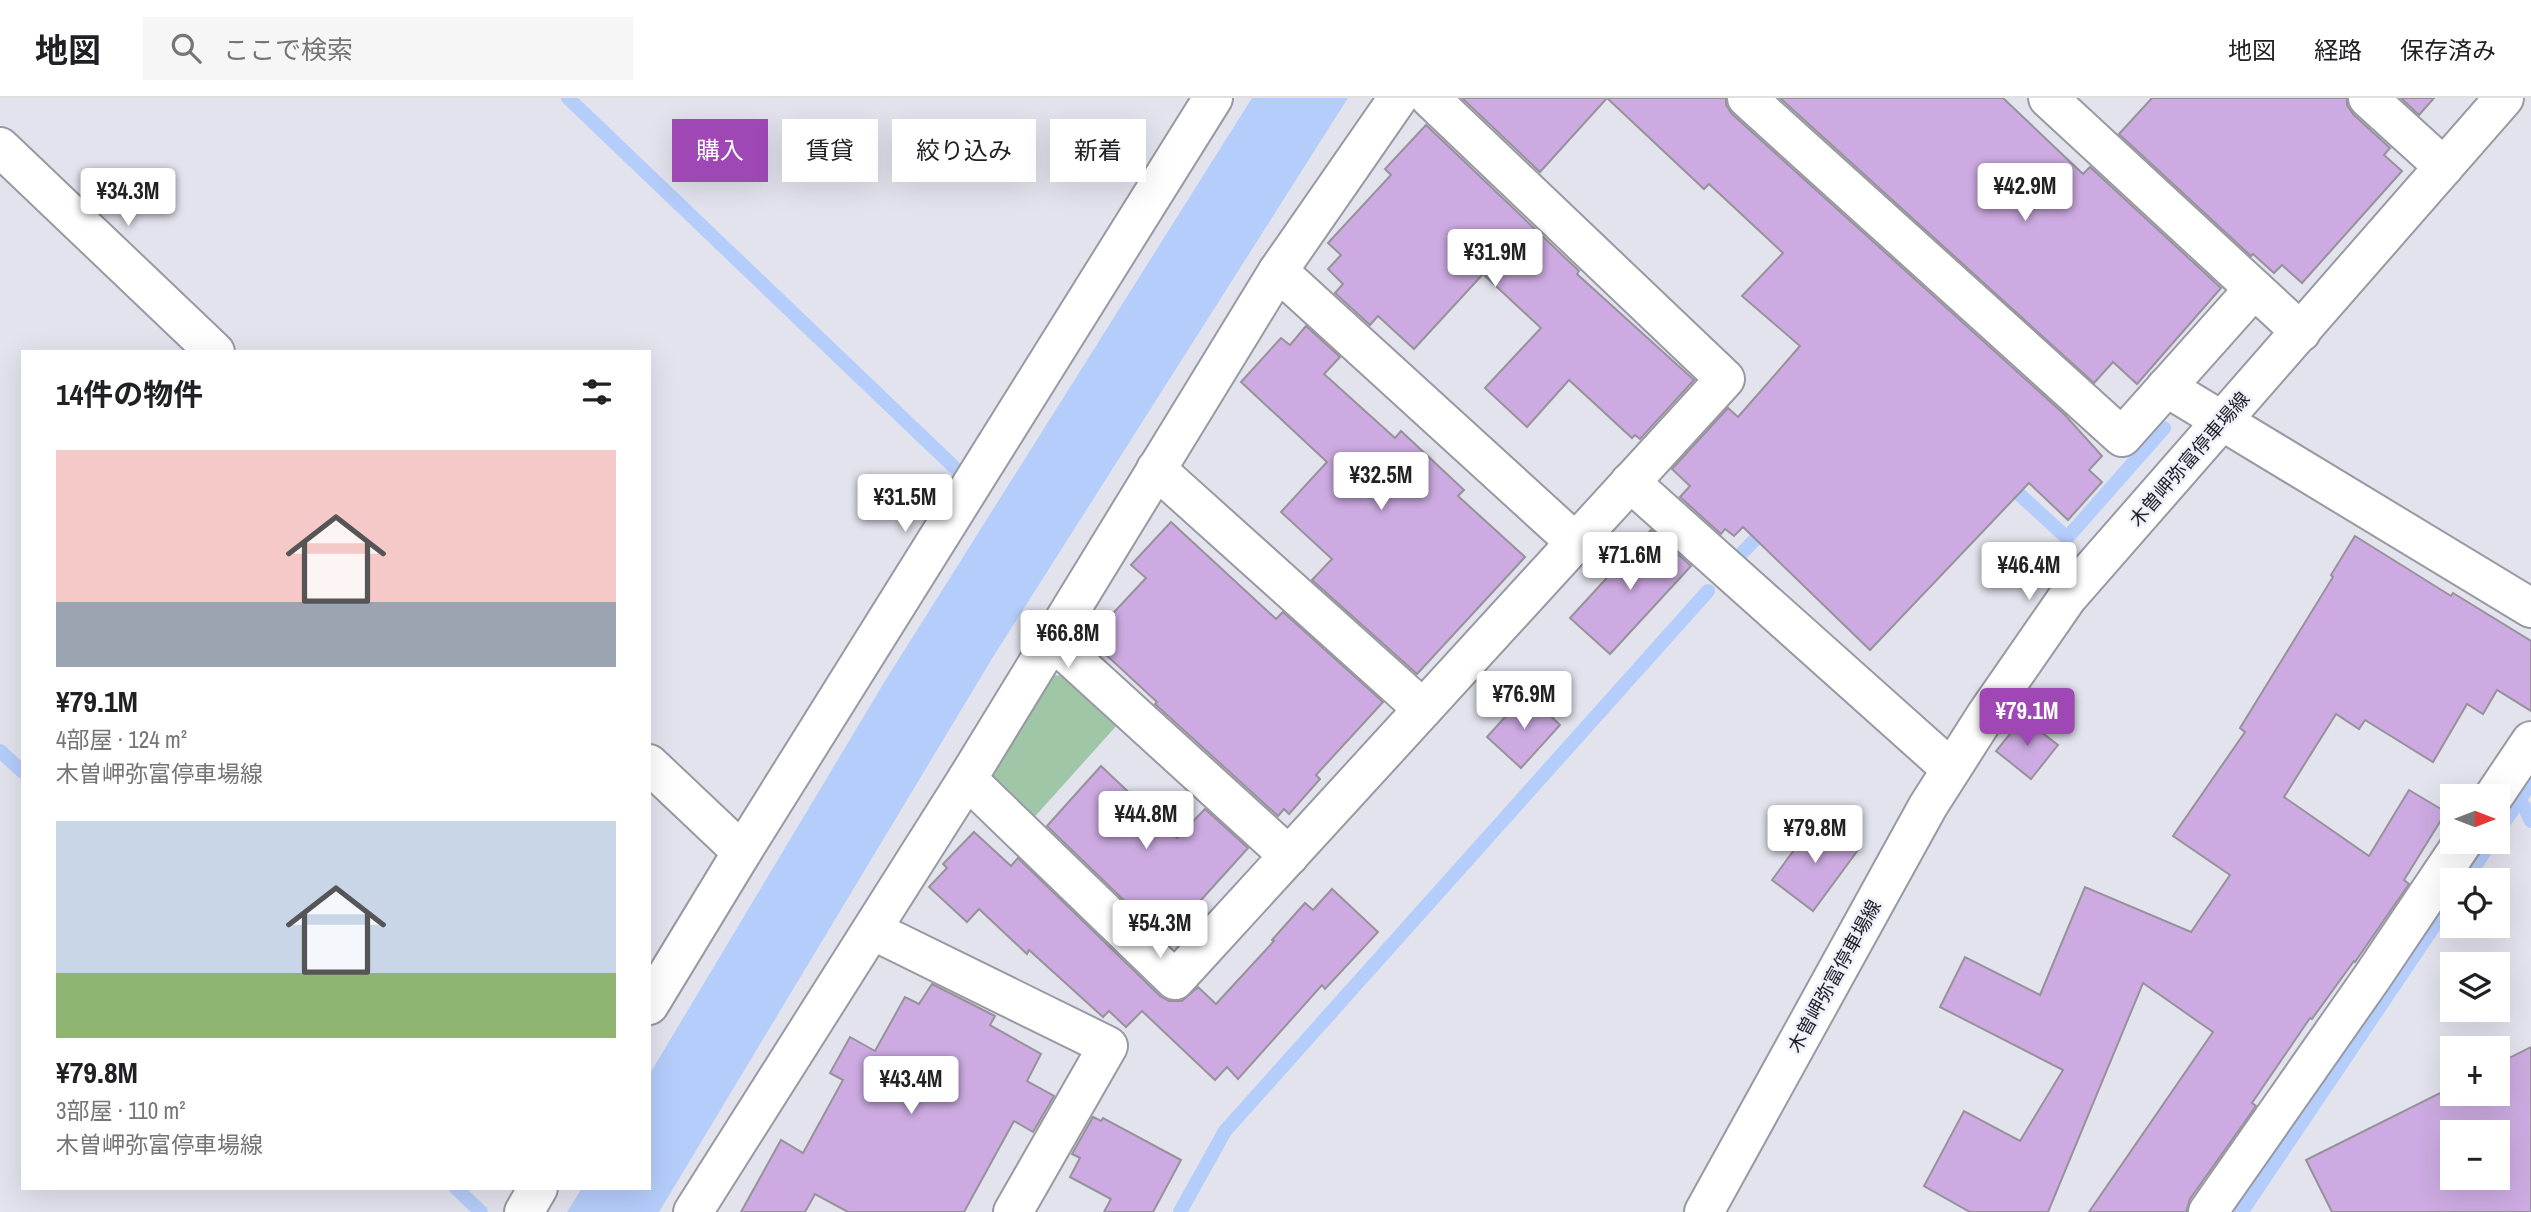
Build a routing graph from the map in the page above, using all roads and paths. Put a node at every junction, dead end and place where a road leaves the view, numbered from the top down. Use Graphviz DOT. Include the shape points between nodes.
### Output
graph roads {
  1 [pos="1398,98"];
  2 [pos="1430,98"];
  3 [pos="1747,98"];
  4 [pos="2048,98"];
  5 [pos="2368,98"];
  6 [pos="2504,98"];
  7 [pos="1205,101"];
  8 [pos="0,148"];
  9 [pos="2444,167"];
  10 [pos="1278,271"];
  11 [pos="2254,289"];
  12 [pos="2301,332"];
  13 [pos="213,350"];
  14 [pos="2166,387"];
  15 [pos="2222,422"];
  16 [pos="1156,469"];
  17 [pos="1630,482"];
  18 [pos="1575,542"];
  19 [pos="2531,608"];
  20 [pos="1052,640"];
  21 [pos="1423,709"];
  22 [pos="2531,741"];
  23 [pos="651,766"];
  24 [pos="1951,769"];
  25 [pos="967,779"];
  26 [pos="2502,784"];
  27 [pos="742,852"];
  28 [pos="2455,854"];
  29 [pos="1289,856"];
  30 [pos="872,930"];
  31 [pos="651,1002"];
  32 [pos="537,1190"];
  33 [pos="2227,1203"];
  34 [pos="524,1212"];
  35 [pos="693,1212"];
  36 [pos="1013,1212"];
  37 [pos="1704,1212"];
  1 -- 10 [label="street"];
  2 -- 17 [label="street" via="1724,379"];
  3 -- 14 [label="street" via="2122,437"];
  4 -- 11 [label="street"];
  5 -- 9 [label="street"];
  6 -- 9 [label="street, 木曽岬弥富停車場線"];
  7 -- 27 [label="street"];
  8 -- 13 [label="street"];
  9 -- 12 [label="street, 木曽岬弥富停車場線"];
  10 -- 16 [label="street"];
  10 -- 18 [label="street"];
  11 -- 12 [label="street"];
  11 -- 14 [label="street"];
  12 -- 15 [label="street, 木曽岬弥富停車場線"];
  14 -- 15 [label="street"];
  15 -- 19 [label="street"];
  15 -- 24 [label="street, 木曽岬弥富停車場線" via="2067,598"];
  16 -- 20 [label="street"];
  16 -- 21 [label="street"];
  17 -- 18 [label="street"];
  17 -- 24 [label="street"];
  18 -- 21 [label="street"];
  20 -- 25 [label="street"];
  20 -- 29 [label="street"];
  21 -- 29 [label="street"];
  22 -- 26 [label="street"];
  23 -- 27 [label="street"];
  24 -- 37 [label="street, 木曽岬弥富停車場線"];
  25 -- 29 [label="street" via="1175,980"];
  25 -- 30 [label="street"];
  27 -- 31 [label="street"];
  28 -- 33 [label="street"];
  30 -- 35 [label="street"];
  30 -- 36 [label="street" via="1108,1046"];
  32 -- 34 [label="street"];
}
